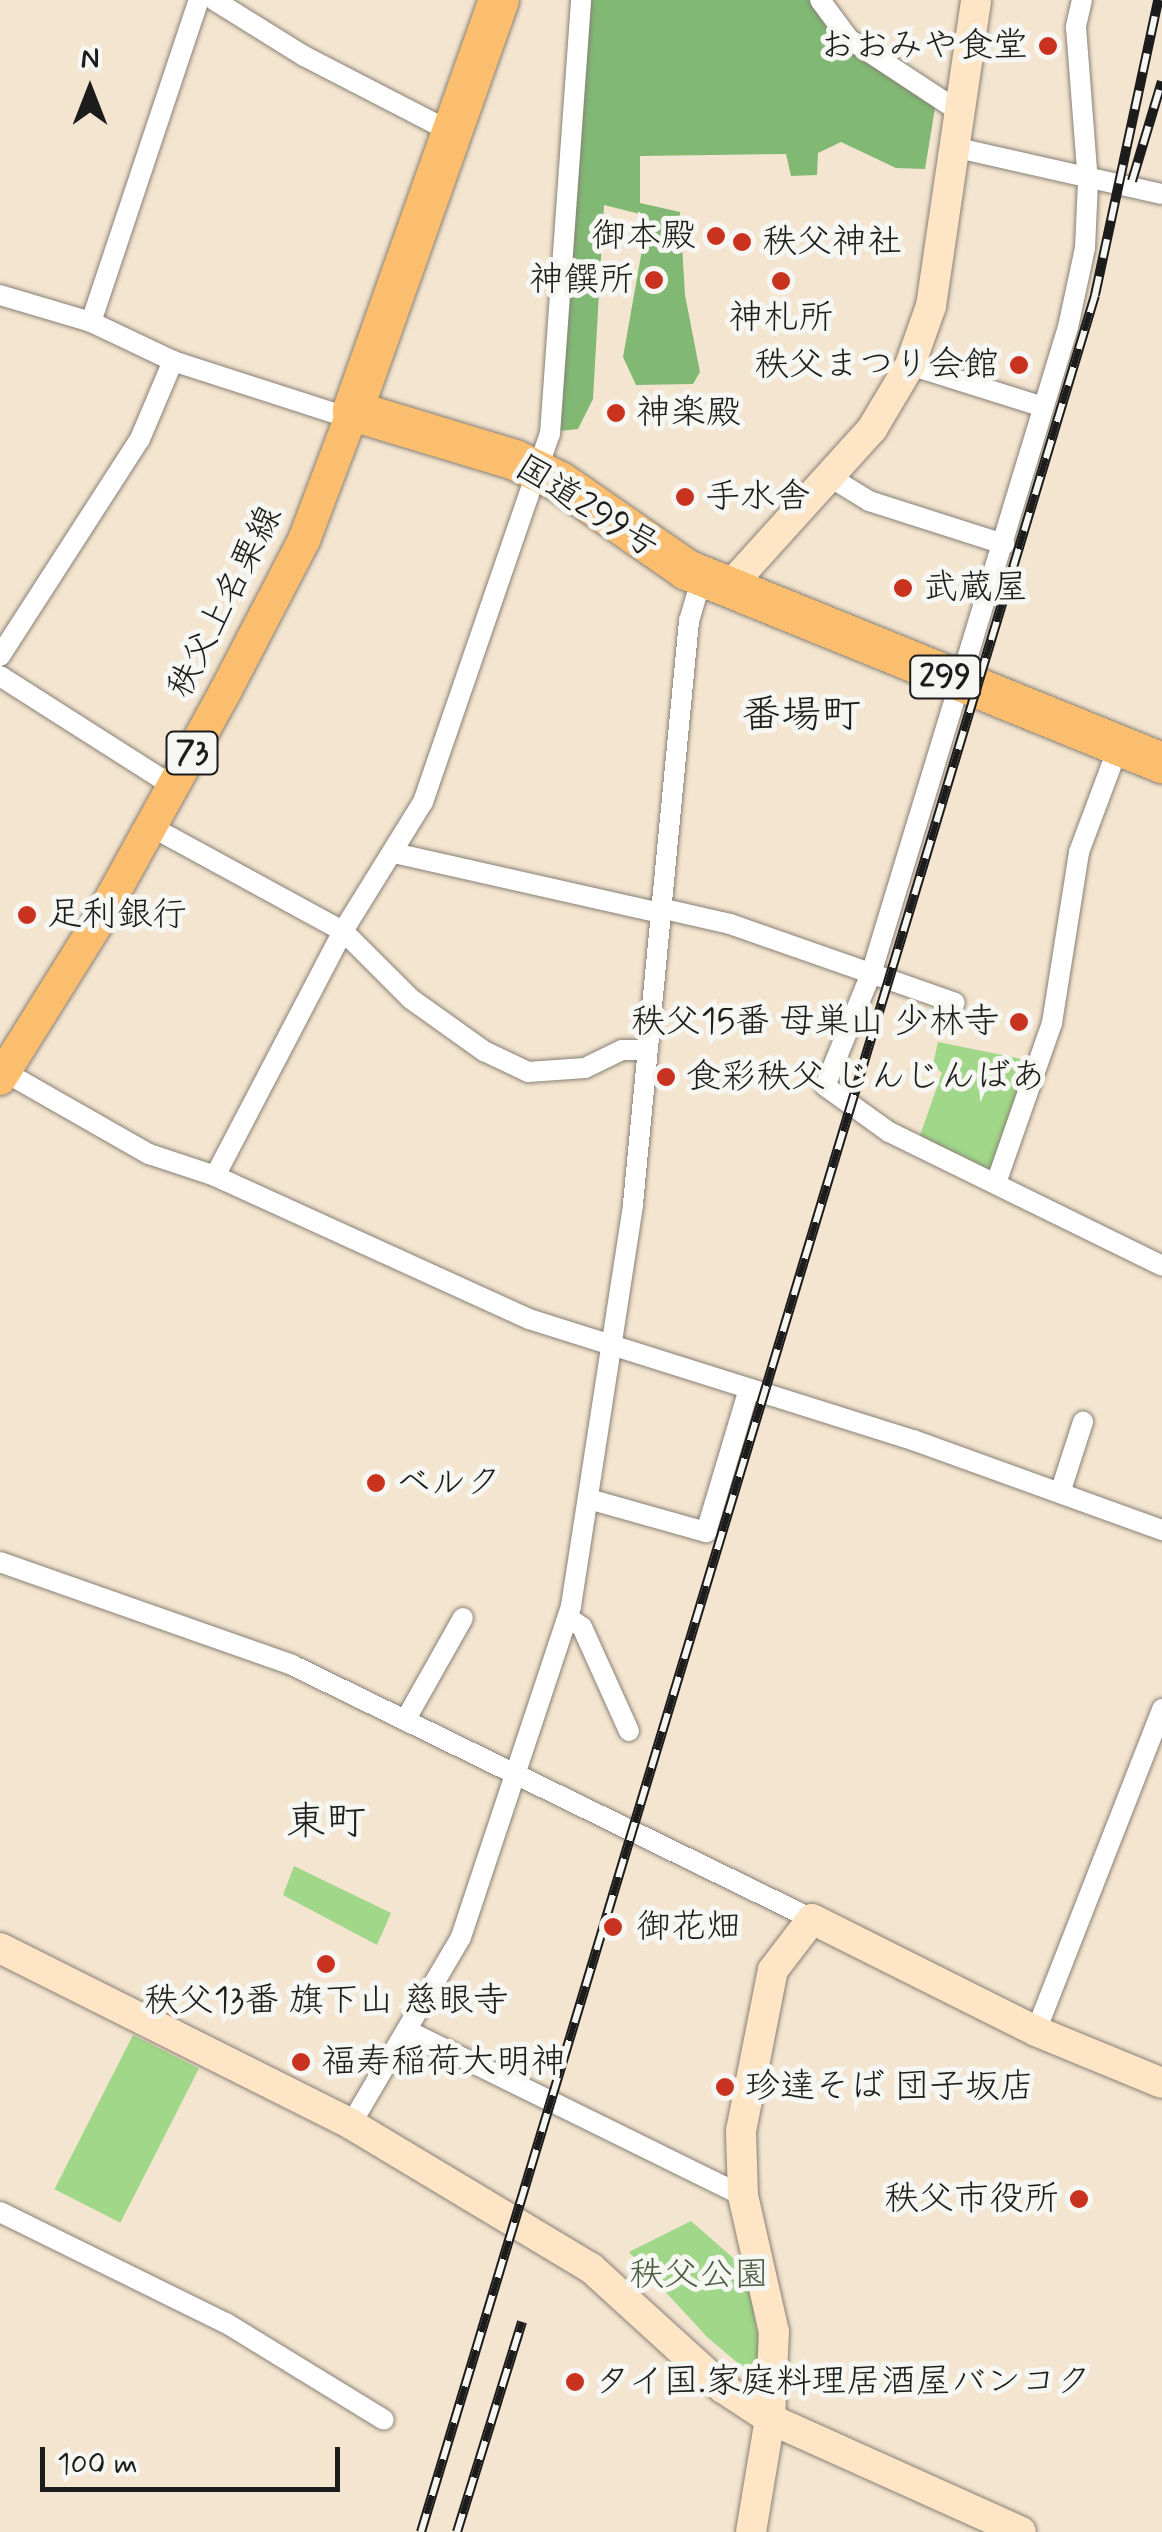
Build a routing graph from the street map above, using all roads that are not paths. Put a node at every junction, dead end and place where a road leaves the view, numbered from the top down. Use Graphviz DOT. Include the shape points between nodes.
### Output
graph roads {
  1 [pos="199,0"];
  2 [pos="214,0"];
  3 [pos="499,0"];
  4 [pos="581,0"];
  5 [pos="820,0"];
  6 [pos="976,0"];
  7 [pos="1082,0"];
  8 [pos="957,110"];
  9 [pos="452,133"];
  10 [pos="954,147"];
  11 [pos="1088,182"];
  12 [pos="1162,194"];
  13 [pos="0,295"];
  14 [pos="91,322"];
  15 [pos="173,361"];
  16 [pos="910,365"];
  17 [pos="1043,407"];
  18 [pos="352,414"];
  19 [pos="535,469"];
  20 [pos="830,477"];
  21 [pos="1004,544"];
  22 [pos="716,582"];
  23 [pos="0,656"];
  24 [pos="0,676"];
  25 [pos="962,684"];
  26 [pos="1119,745"];
  27 [pos="1162,763"];
  28 [pos="174,786"];
  29 [pos="152,827"];
  30 [pos="394,853"];
  31 [pos="660,911"];
  32 [pos="342,931"];
  33 [pos="872,971"];
  34 [pos="955,1003"];
  35 [pos="646,1050"];
  36 [pos="2,1076"];
  37 [pos="216,1176"];
  38 [pos="996,1183"];
  39 [pos="1162,1266"];
  40 [pos="611,1348"];
  41 [pos="748,1392"];
  42 [pos="1083,1422"];
  43 [pos="1060,1494"];
  44 [pos="589,1499"];
  45 [pos="1162,1530"];
  46 [pos="0,1562"];
  47 [pos="568,1617"];
  48 [pos="462,1618"];
  49 [pos="1162,1709"];
  50 [pos="406,1719"];
  51 [pos="628,1731"];
  52 [pos="515,1772"];
  53 [pos="812,1919"];
  54 [pos="0,1948"];
  55 [pos="1036,2031"];
  56 [pos="410,2032"];
  57 [pos="1162,2082"];
  58 [pos="351,2124"];
  59 [pos="743,2196"];
  60 [pos="0,2212"];
  61 [pos="770,2418"];
  62 [pos="384,2420"];
  63 [pos="750,2532"];
  64 [pos="1021,2532"];
  1 -- 14 [label="street"];
  2 -- 9 [label="street"];
  3 -- 9 [label="highway"];
  4 -- 19 [label="street" via="552,417"];
  5 -- 8 [label="street" via="849,39"];
  6 -- 8 [label="street"];
  7 -- 11 [label="street" via="1076,27"];
  8 -- 10 [label="street"];
  9 -- 18 [label="highway"];
  10 -- 11 [label="street"];
  10 -- 16 [label="street" via="931,306"];
  11 -- 12 [label="street"];
  11 -- 17 [label="street" via="1084,248"];
  13 -- 14 [label="street"];
  14 -- 15 [label="street"];
  15 -- 18 [label="street"];
  15 -- 23 [label="street" via="140,438"];
  16 -- 17 [label="street"];
  16 -- 20 [label="street" via="872,429"];
  17 -- 21 [label="street"];
  18 -- 19 [label="highway, 国道299号 / 299"];
  18 -- 28 [label="main road, 秩父上名栗線 / 73" via="304,540"];
  19 -- 22 [label="highway, 国道299号 / 299"];
  19 -- 30 [label="street" via="423,802"];
  20 -- 21 [label="street" via="869,501"];
  20 -- 22 [label="street"];
  21 -- 25 [label="street"];
  22 -- 25 [label="highway, 国道299号 / 299"];
  22 -- 31 [label="street" via="689,621"];
  24 -- 28 [label="street"];
  25 -- 26 [label="highway, 国道299号 / 299"];
  25 -- 33 [label="street"];
  26 -- 27 [label="highway, 国道299号 / 299"];
  26 -- 38 [label="street" via="1078,852 1052,1023"];
  28 -- 29 [label="main road, 秩父上名栗線 / 73"];
  29 -- 32 [label="street"];
  29 -- 36 [label="main road, 秩父上名栗線 / 73"];
  30 -- 31 [label="street"];
  30 -- 32 [label="street"];
  31 -- 33 [label="street"];
  31 -- 35 [label="street"];
  32 -- 35 [label="street" via="411,999 484,1051 528,1072 585,1068 622,1050"];
  32 -- 37 [label="street"];
  33 -- 34 [label="street"];
  33 -- 38 [label="street" via="826,1086 889,1132"];
  35 -- 40 [label="street"];
  36 -- 37 [label="street" via="149,1154"];
  37 -- 40 [label="street" via="439,1281"];
  38 -- 39 [label="street"];
  40 -- 41 [label="street"];
  40 -- 44 [label="street"];
  41 -- 43 [label="street" via="914,1440"];
  41 -- 44 [label="street" via="706,1532"];
  42 -- 43 [label="street"];
  43 -- 45 [label="street"];
  44 -- 47 [label="street"];
  46 -- 50 [label="street" via="242,1644"];
  47 -- 51 [label="street" via="582,1626"];
  47 -- 52 [label="street"];
  48 -- 50 [label="street"];
  49 -- 55 [label="street"];
  50 -- 52 [label="street"];
  52 -- 53 [label="street"];
  52 -- 56 [label="street" via="461,1937"];
  53 -- 55 [label="street"];
  53 -- 59 [label="street" via="773,1970 741,2131"];
  54 -- 58 [label="street"];
  55 -- 57 [label="street"];
  56 -- 58 [label="street"];
  56 -- 59 [label="street"];
  58 -- 61 [label="street" via="600,2274 723,2388"];
  59 -- 61 [label="street" via="774,2332"];
  60 -- 62 [label="street" via="226,2323"];
  61 -- 63 [label="street"];
  61 -- 64 [label="street"];
}
